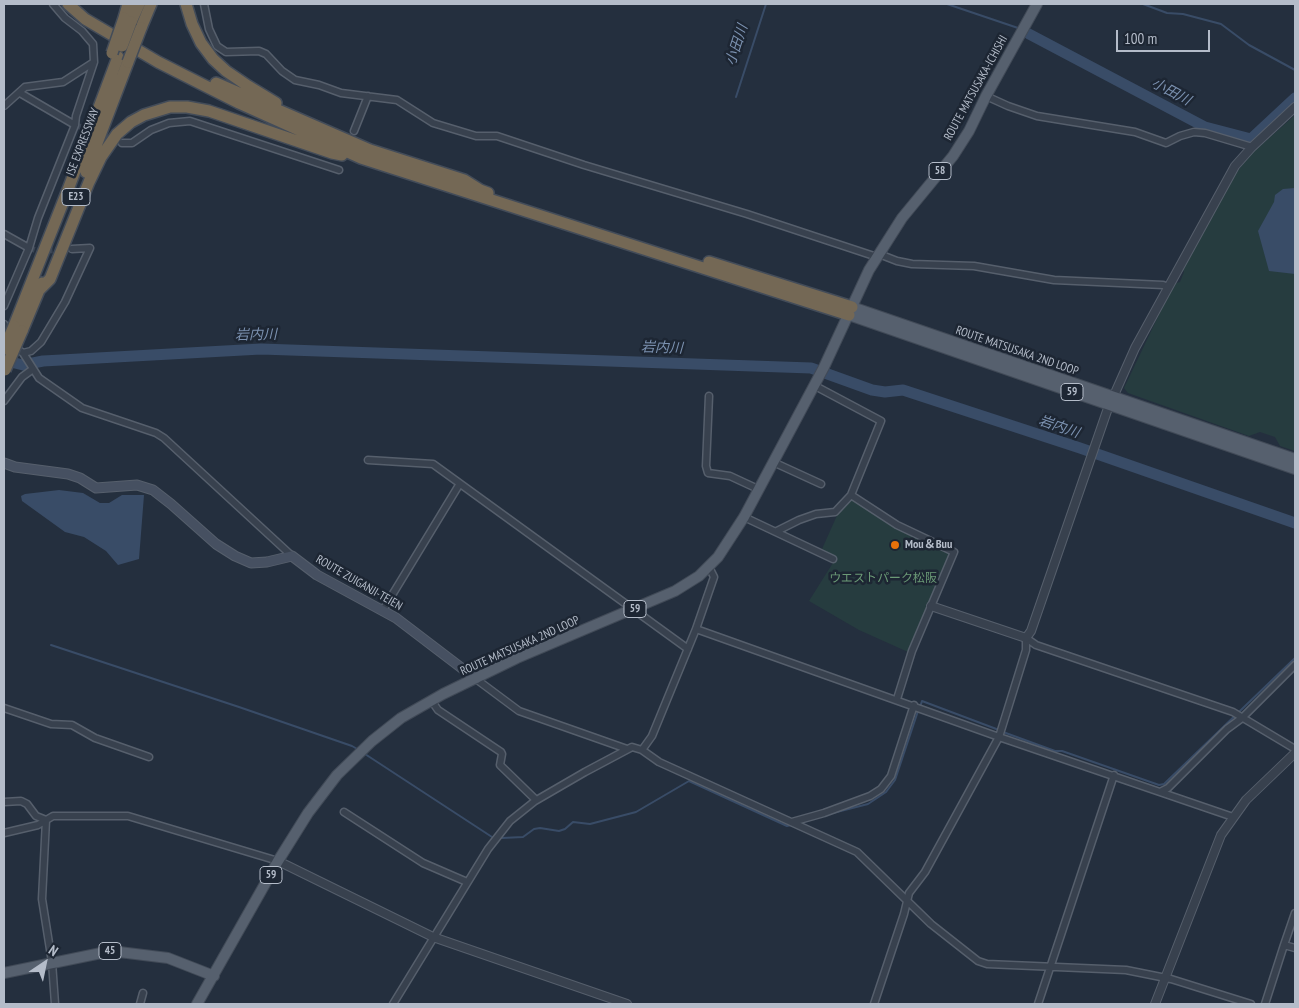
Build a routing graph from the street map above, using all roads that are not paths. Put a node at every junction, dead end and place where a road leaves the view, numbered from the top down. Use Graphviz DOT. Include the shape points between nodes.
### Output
graph roads {
  1 [pos="53,4"];
  2 [pos="68,4"];
  3 [pos="77,4"];
  4 [pos="128,4"];
  5 [pos="139,4"];
  6 [pos="151,4"];
  7 [pos="186,4"];
  8 [pos="204,4"];
  9 [pos="1037,4"];
  10 [pos="132,23"];
  11 [pos="120,57"];
  12 [pos="94,62"];
  13 [pos="20,93"];
  14 [pos="368,96"];
  15 [pos="986,96"];
  16 [pos="4,106"];
  17 [pos="1295,107"];
  18 [pos="302,121"];
  19 [pos="75,125"];
  20 [pos="354,130"];
  21 [pos="122,143"];
  22 [pos="1252,147"];
  23 [pos="361,158"];
  24 [pos="339,170"];
  25 [pos="4,234"];
  26 [pos="29,248"];
  27 [pos="72,249"];
  28 [pos="878,255"];
  29 [pos="1168,287"];
  30 [pos="40,289"];
  31 [pos="4,306"];
  32 [pos="851,311"];
  33 [pos="13,327"];
  34 [pos="4,349"];
  35 [pos="23,353"];
  36 [pos="33,369"];
  37 [pos="4,371"];
  38 [pos="818,382"];
  39 [pos="709,396"];
  40 [pos="4,401"];
  41 [pos="1112,401"];
  42 [pos="1295,459"];
  43 [pos="368,460"];
  44 [pos="773,462"];
  45 [pos="4,463"];
  46 [pos="1295,469"];
  47 [pos="820,484"];
  48 [pos="459,485"];
  49 [pos="758,489"];
  50 [pos="851,495"];
  51 [pos="744,517"];
  52 [pos="776,531"];
  53 [pos="292,556"];
  54 [pos="833,559"];
  55 [pos="709,567"];
  56 [pos="931,606"];
  57 [pos="383,610"];
  58 [pos="633,610"];
  59 [pos="696,629"];
  60 [pos="1026,638"];
  61 [pos="688,649"];
  62 [pos="1295,665"];
  63 [pos="476,679"];
  64 [pos="897,699"];
  65 [pos="432,700"];
  66 [pos="918,707"];
  67 [pos="4,708"];
  68 [pos="1241,718"];
  69 [pos="1000,735"];
  70 [pos="628,749"];
  71 [pos="642,750"];
  72 [pos="1295,751"];
  73 [pos="149,757"];
  74 [pos="1114,775"];
  75 [pos="1162,791"];
  76 [pos="536,800"];
  77 [pos="4,802"];
  78 [pos="344,812"];
  79 [pos="1233,817"];
  80 [pos="46,820"];
  81 [pos="794,823"];
  82 [pos="4,833"];
  83 [pos="278,861"];
  84 [pos="467,882"];
  85 [pos="907,900"];
  86 [pos="1295,913"];
  87 [pos="434,937"];
  88 [pos="1284,945"];
  89 [pos="1295,948"];
  90 [pos="52,962"];
  91 [pos="1051,966"];
  92 [pos="4,973"];
  93 [pos="214,976"];
  94 [pos="1165,978"];
  95 [pos="143,992"];
  96 [pos="54,1004"];
  97 [pos="140,1004"];
  98 [pos="197,1004"];
  99 [pos="393,1004"];
  100 [pos="627,1004"];
  101 [pos="874,1004"];
  102 [pos="1038,1004"];
  103 [pos="1156,1004"];
  104 [pos="1251,1004"];
  105 [pos="1265,1004"];
  1 -- 12 [label="street" via="93,44"];
  2 -- 23 [label="highway" via="85,20 158,62"];
  3 -- 18 [label="highway" via="110,28 207,80"];
  4 -- 10 [label="highway"];
  5 -- 10 [label="highway, ISE EXPRESSWAY"];
  6 -- 10 [label="highway, ISE EXPRESSWAY"];
  7 -- 18 [label="highway" via="201,43 213,59 233,76"];
  8 -- 14 [label="street" via="209,29 217,46 226,52 259,51 295,80"];
  9 -- 15 [label="main road, ROUTE MATSUSAKA-ICHISHI / 58"];
  10 -- 11 [label="highway, ISE EXPRESSWAY, bridge"];
  11 -- 30 [label="highway, ISE EXPRESSWAY / E23"];
  11 -- 33 [label="highway, ISE EXPRESSWAY / E23"];
  12 -- 13 [label="street" via="63,82 25,87"];
  12 -- 19 [label="street"];
  13 -- 16 [label="street"];
  13 -- 19 [label="street"];
  14 -- 20 [label="street"];
  14 -- 28 [label="street" via="397,100 433,123 467,134 497,136"];
  15 -- 22 [label="street" via="1038,116 1135,132 1166,143 1194,132"];
  15 -- 28 [label="main road, ROUTE MATSUSAKA-ICHISHI / 58" via="953,156 902,218"];
  17 -- 22 [label="street"];
  18 -- 32 [label="highway" via="370,150 464,180 480,190"];
  19 -- 26 [label="street"];
  21 -- 24 [label="street" via="132,143 169,123 190,121"];
  22 -- 29 [label="street" via="1227,178"];
  23 -- 30 [label="highway" via="332,153 209,111 170,107 148,113 121,130 101,157 50,279"];
  23 -- 32 [label="highway"];
  25 -- 26 [label="street"];
  26 -- 31 [label="street"];
  27 -- 35 [label="street" via="90,248 65,302 41,342 31,352"];
  28 -- 29 [label="street" via="912,264 974,266 1054,280"];
  28 -- 32 [label="main road, ROUTE MATSUSAKA-ICHISHI / 58"];
  29 -- 41 [label="street" via="1135,348"];
  30 -- 33 [label="highway, ISE EXPRESSWAY / E23"];
  32 -- 38 [label="main road, ROUTE MATSUSAKA 2ND LOOP / 59"];
  32 -- 41 [label="main road, ROUTE MATSUSAKA 2ND LOOP / 59"];
  33 -- 34 [label="highway, ISE EXPRESSWAY, bridge"];
  33 -- 35 [label="street" via="19,350"];
  33 -- 37 [label="highway, ISE EXPRESSWAY, bridge"];
  35 -- 36 [label="street"];
  36 -- 40 [label="street" via="22,377"];
  36 -- 53 [label="street" via="39,378 82,408 164,438"];
  38 -- 44 [label="main road, ROUTE MATSUSAKA 2ND LOOP / 59"];
  38 -- 50 [label="street" via="881,421"];
  39 -- 49 [label="street" via="708,473 730,476"];
  41 -- 42 [label="main road, ROUTE MATSUSAKA 2ND LOOP / 59"];
  41 -- 46 [label="main road, ROUTE MATSUSAKA 2ND LOOP / 59"];
  41 -- 60 [label="street"];
  43 -- 48 [label="street" via="433,464"];
  44 -- 47 [label="street"];
  44 -- 49 [label="main road, ROUTE MATSUSAKA 2ND LOOP / 59"];
  45 -- 53 [label="main road" via="68,474 96,488 137,485 152,490 235,556 252,562 267,562"];
  48 -- 57 [label="street"];
  48 -- 58 [label="street"];
  49 -- 51 [label="main road, ROUTE MATSUSAKA 2ND LOOP / 59"];
  50 -- 52 [label="street" via="835,512 809,517"];
  50 -- 56 [label="street" via="897,526 954,552"];
  51 -- 52 [label="street"];
  51 -- 55 [label="main road, ROUTE MATSUSAKA 2ND LOOP / 59"];
  52 -- 54 [label="street"];
  53 -- 57 [label="main road, ROUTE ZUIGANJI-TEIEN" via="317,575"];
  55 -- 58 [label="main road, ROUTE MATSUSAKA 2ND LOOP / 59" via="675,591"];
  55 -- 59 [label="street" via="714,577"];
  56 -- 60 [label="street"];
  56 -- 64 [label="street" via="912,650"];
  57 -- 63 [label="main road, ROUTE ZUIGANJI-TEIEN"];
  58 -- 61 [label="street"];
  58 -- 63 [label="main road, ROUTE MATSUSAKA 2ND LOOP / 59" via="517,658"];
  59 -- 61 [label="street"];
  59 -- 64 [label="street"];
  60 -- 68 [label="street" via="1036,645 1233,712"];
  60 -- 69 [label="street" via="1026,650"];
  61 -- 71 [label="street" via="652,736"];
  62 -- 68 [label="street"];
  63 -- 65 [label="main road, ROUTE MATSUSAKA 2ND LOOP / 59"];
  63 -- 70 [label="street" via="519,711"];
  64 -- 66 [label="street"];
  65 -- 76 [label="street" via="438,710 501,752 500,765"];
  65 -- 83 [label="main road, ROUTE MATSUSAKA 2ND LOOP / 59" via="392,724 360,751 317,800"];
  66 -- 69 [label="street"];
  66 -- 81 [label="street" via="891,776 881,789 870,796"];
  67 -- 73 [label="street" via="51,724 72,724 95,738"];
  68 -- 72 [label="street"];
  68 -- 75 [label="street"];
  69 -- 74 [label="street"];
  69 -- 85 [label="street"];
  70 -- 71 [label="street"];
  70 -- 76 [label="street"];
  71 -- 81 [label="street" via="659,762"];
  72 -- 79 [label="street"];
  74 -- 75 [label="street"];
  74 -- 91 [label="street"];
  75 -- 79 [label="street"];
  76 -- 84 [label="street" via="507,824"];
  77 -- 80 [label="street" via="21,800 36,816"];
  78 -- 84 [label="street" via="423,863"];
  79 -- 94 [label="street" via="1222,836"];
  80 -- 82 [label="street"];
  80 -- 83 [label="street" via="53,816 128,816"];
  80 -- 90 [label="street" via="42,899"];
  81 -- 85 [label="street" via="858,852"];
  83 -- 87 [label="street"];
  83 -- 93 [label="main road, ROUTE MATSUSAKA 2ND LOOP / 59"];
  84 -- 87 [label="street"];
  85 -- 91 [label="street" via="978,962"];
  85 -- 101 [label="street"];
  86 -- 88 [label="street"];
  87 -- 99 [label="street"];
  87 -- 100 [label="street"];
  88 -- 89 [label="street"];
  88 -- 105 [label="street"];
  90 -- 92 [label="main road, 45"];
  90 -- 93 [label="main road, 45" via="111,951 168,958"];
  90 -- 96 [label="street"];
  91 -- 94 [label="street" via="1126,970"];
  91 -- 102 [label="street"];
  93 -- 98 [label="main road, ROUTE MATSUSAKA 2ND LOOP / 59"];
  94 -- 103 [label="street"];
  94 -- 104 [label="street"];
  95 -- 97 [label="street"];
}
